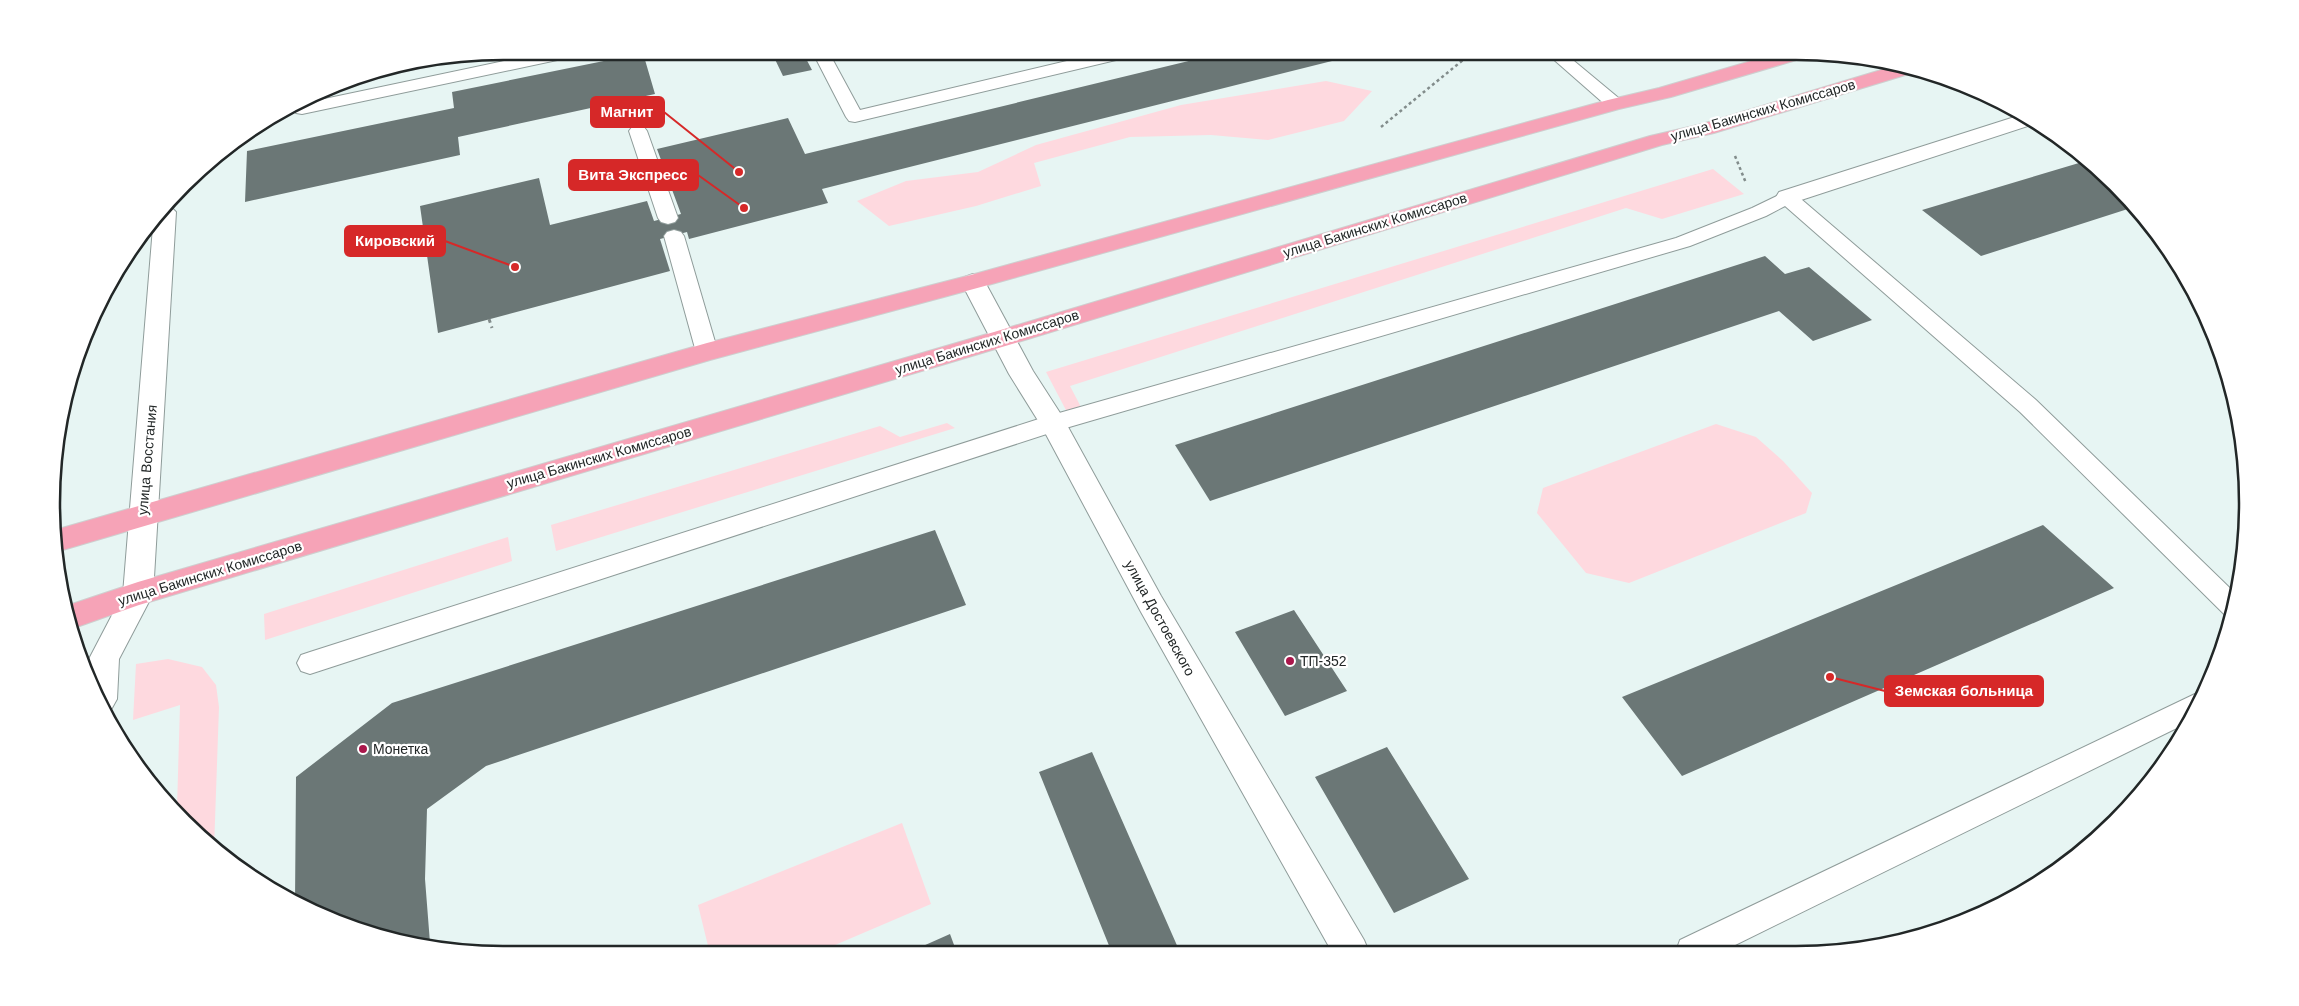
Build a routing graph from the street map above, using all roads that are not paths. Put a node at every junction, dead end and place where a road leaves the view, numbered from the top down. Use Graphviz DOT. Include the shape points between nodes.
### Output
graph roads {
  1 [pos="533,60"];
  2 [pos="825,60"];
  3 [pos="1094,60"];
  4 [pos="1563,60"];
  5 [pos="1776,60"];
  6 [pos="1896,72"];
  7 [pos="1615,104"];
  8 [pos="302,109"];
  9 [pos="2021,121"];
  10 [pos="638,131"];
  11 [pos="1787,197"];
  12 [pos="165,218"];
  13 [pos="973,282"];
  14 [pos="1003,338"];
  15 [pos="707,352"];
  16 [pos="1053,423"];
  17 [pos="142,517"];
  18 [pos="62,539"];
  19 [pos="138,594"];
  20 [pos="2227,602"];
  21 [pos="74,615"];
  22 [pos="310,663"];
  23 [pos="102,690"];
  24 [pos="2187,710"];
  25 [pos="1348,946"];
  26 [pos="1700,946"];
  1 -- 8 [label="lane"];
  2 -- 3 [label="lane" via="856,117"];
  4 -- 7 [label="lane"];
  5 -- 7 [label="main road"];
  6 -- 14 [label="main road, улица Бакинских Комиссаров" via="1707,129 1657,140"];
  7 -- 13 [label="main road"];
  9 -- 11 [label="street"];
  10 -- 15 [label="lane" via="671,227"];
  11 -- 16 [label="lane" via="1759,212 1683,242"];
  11 -- 20 [label="lane" via="2028,406"];
  12 -- 17 [label="street, улица Восстания"];
  13 -- 14 [label="street, улица Достоевского"];
  13 -- 15 [label="main road"];
  14 -- 16 [label="street, улица Достоевского"];
  14 -- 19 [label="main road, улица Бакинских Комиссаров"];
  15 -- 17 [label="main road"];
  16 -- 22 [label="lane"];
  16 -- 25 [label="street, улица Достоевского" via="1150,604"];
  17 -- 18 [label="main road"];
  17 -- 19 [label="street, улица Восстания"];
  19 -- 21 [label="main road, улица Бакинских Комиссаров"];
  19 -- 23 [label="street, улица Восстания" via="104,659"];
  24 -- 26 [label="lane"];
}
